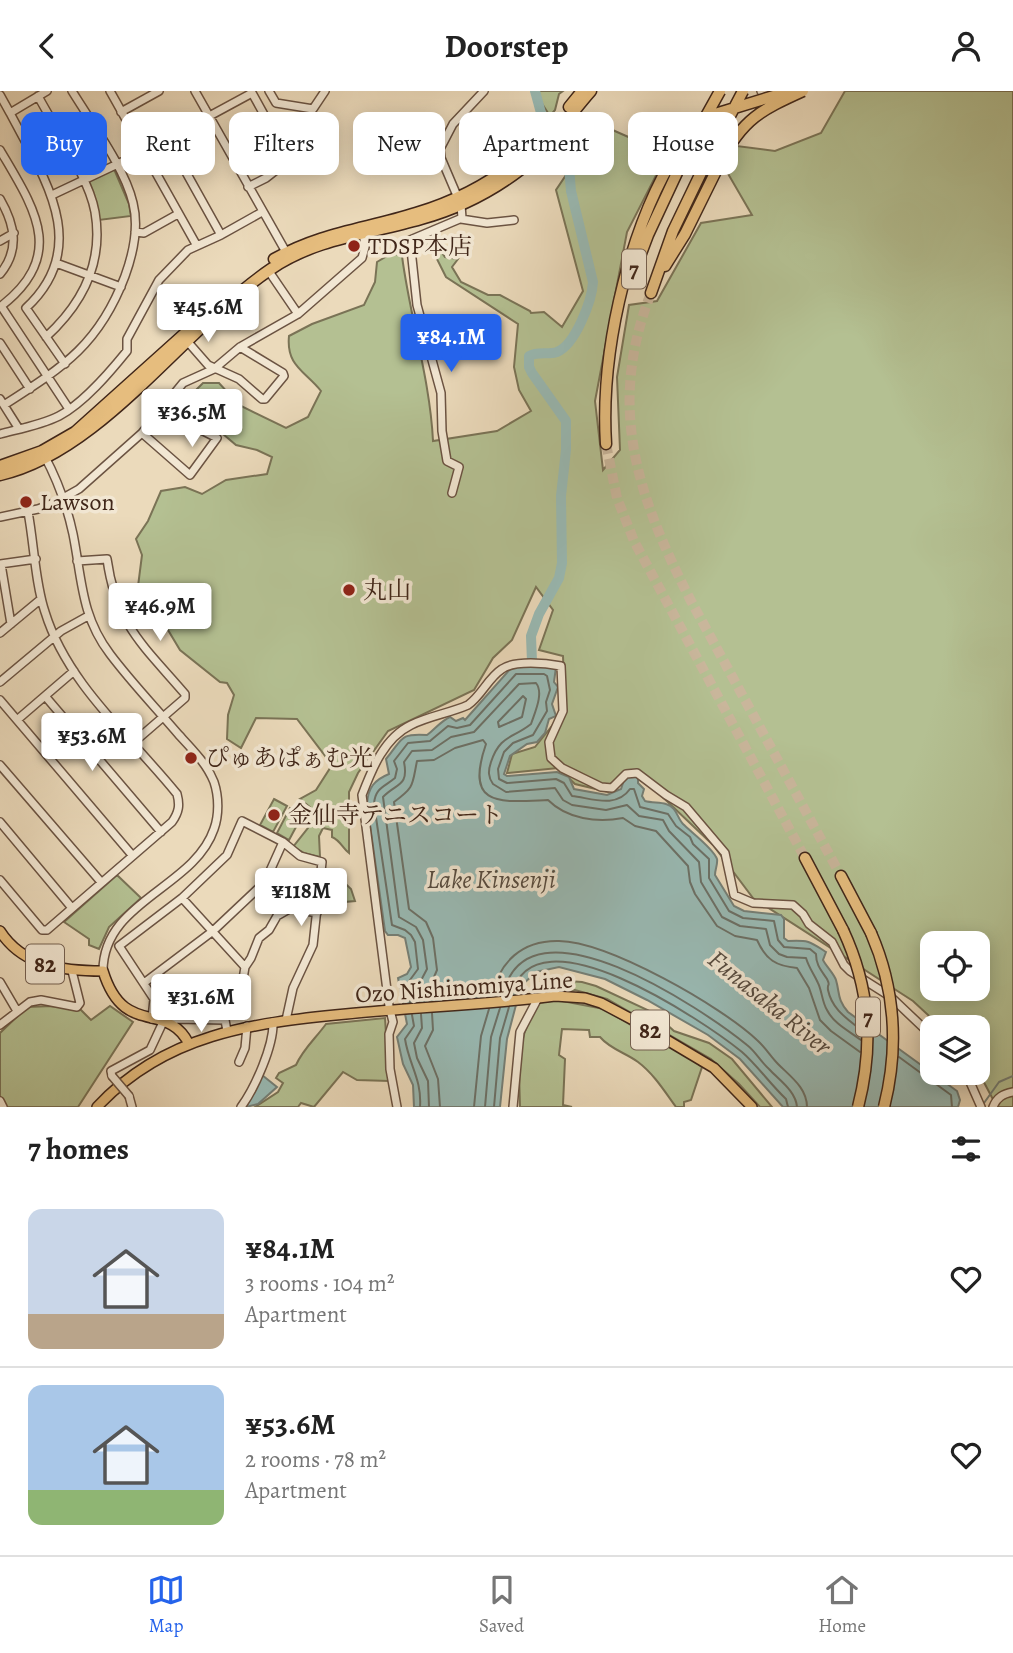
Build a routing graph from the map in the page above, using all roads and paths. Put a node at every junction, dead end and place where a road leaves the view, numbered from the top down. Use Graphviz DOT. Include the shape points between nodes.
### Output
graph roads {
  1 [pos="47,91"];
  2 [pos="72,91"];
  3 [pos="110,91"];
  4 [pos="159,91"];
  5 [pos="195,91"];
  6 [pos="269,91"];
  7 [pos="325,91"];
  8 [pos="484,91"];
  9 [pos="582,91"];
  10 [pos="591,91"];
  11 [pos="720,91"];
  12 [pos="743,91"];
  13 [pos="761,91"];
  14 [pos="790,91"];
  15 [pos="803,91"];
  16 [pos="813,91"];
  17 [pos="251,92"];
  18 [pos="0,95"];
  19 [pos="35,95"];
  20 [pos="121,112"];
  21 [pos="206,112"];
  22 [pos="568,112"];
  23 [pos="571,112"];
  24 [pos="707,112"];
  25 [pos="722,112"];
  26 [pos="10,113"];
  27 [pos="215,113"];
  28 [pos="215,128"];
  29 [pos="0,150"];
  30 [pos="121,163"];
  31 [pos="8,164"];
  32 [pos="116,165"];
  33 [pos="0,169"];
  34 [pos="156,175"];
  35 [pos="188,175"];
  36 [pos="510,175"];
  37 [pos="674,175"];
  38 [pos="83,180"];
  39 [pos="248,187"];
  40 [pos="52,195"];
  41 [pos="459,202"];
  42 [pos="1,203"];
  43 [pos="262,212"];
  44 [pos="178,214"];
  45 [pos="461,219"];
  46 [pos="514,220"];
  47 [pos="135,232"];
  48 [pos="363,232"];
  49 [pos="14,233"];
  50 [pos="222,235"];
  51 [pos="0,241"];
  52 [pos="197,246"];
  53 [pos="286,252"];
  54 [pos="56,263"];
  55 [pos="268,271"];
  56 [pos="0,274"];
  57 [pos="90,276"];
  58 [pos="656,281"];
  59 [pos="121,287"];
  60 [pos="651,293"];
  61 [pos="0,307"];
  62 [pos="298,314"];
  63 [pos="46,337"];
  64 [pos="187,341"];
  65 [pos="0,343"];
  66 [pos="240,347"];
  67 [pos="65,365"];
  68 [pos="214,369"];
  69 [pos="47,377"];
  70 [pos="30,389"];
  71 [pos="2,402"];
  72 [pos="69,409"];
  73 [pos="160,409"];
  74 [pos="19,429"];
  75 [pos="142,433"];
  76 [pos="0,434"];
  77 [pos="606,444"];
  78 [pos="44,455"];
  79 [pos="0,466"];
  80 [pos="0,475"];
  81 [pos="452,493"];
  82 [pos="64,498"];
  83 [pos="28,512"];
  84 [pos="0,517"];
  85 [pos="36,559"];
  86 [pos="77,561"];
  87 [pos="1,564"];
  88 [pos="41,599"];
  89 [pos="88,616"];
  90 [pos="11,624"];
  91 [pos="0,633"];
  92 [pos="54,637"];
  93 [pos="74,671"];
  94 [pos="0,682"];
  95 [pos="45,696"];
  96 [pos="0,700"];
  97 [pos="164,717"];
  98 [pos="17,720"];
  99 [pos="133,743"];
  100 [pos="0,765"];
  101 [pos="0,822"];
  102 [pos="161,832"];
  103 [pos="283,842"];
  104 [pos="132,855"];
  105 [pos="805,858"];
  106 [pos="841,876"];
  107 [pos="0,880"];
  108 [pos="101,882"];
  109 [pos="182,898"];
  110 [pos="72,908"];
  111 [pos="317,913"];
  112 [pos="0,931"];
  113 [pos="213,931"];
  114 [pos="245,967"];
  115 [pos="72,971"];
  116 [pos="103,971"];
  117 [pos="0,982"];
  118 [pos="144,983"];
  119 [pos="534,999"];
  120 [pos="396,1009"];
  121 [pos="17,1010"];
  122 [pos="152,1019"];
  123 [pos="225,1020"];
  124 [pos="286,1020"];
  125 [pos="167,1021"];
  126 [pos="273,1022"];
  127 [pos="0,1025"];
  128 [pos="920,1025"];
  129 [pos="247,1026"];
  130 [pos="226,1031"];
  131 [pos="189,1044"];
  132 [pos="239,1062"];
  133 [pos="971,1085"];
  134 [pos="1013,1092"];
  135 [pos="0,1101"];
  136 [pos="3,1107"];
  137 [pos="97,1107"];
  138 [pos="132,1107"];
  139 [pos="241,1107"];
  140 [pos="397,1107"];
  141 [pos="513,1107"];
  142 [pos="752,1107"];
  143 [pos="858,1107"];
  144 [pos="884,1107"];
  145 [pos="981,1107"];
  146 [pos="993,1107"];
  1 -- 19 [label="street"];
  2 -- 32 [label="street"];
  3 -- 20 [label="street"];
  4 -- 20 [label="street"];
  5 -- 21 [label="street"];
  6 -- 7 [label="street" via="276,103 313,109"];
  8 -- 41 [label="street" via="453,124 440,149"];
  9 -- 22 [label="highway"];
  10 -- 23 [label="highway"];
  11 -- 24 [label="highway, 7, bridge"];
  12 -- 58 [label="highway, 7, bridge" via="673,231"];
  13 -- 16 [label="street" via="802,95"];
  14 -- 25 [label="highway, bridge"];
  15 -- 58 [label="highway, 7, bridge" via="758,113 733,138"];
  17 -- 27 [label="street"];
  17 -- 39 [label="street" via="289,160"];
  18 -- 26 [label="street"];
  19 -- 26 [label="street"];
  19 -- 38 [label="street"];
  26 -- 40 [label="street"];
  28 -- 39 [label="street"];
  29 -- 31 [label="street"];
  30 -- 32 [label="street"];
  31 -- 33 [label="street"];
  31 -- 61 [label="street" via="32,204 38,252 29,277"];
  32 -- 38 [label="street"];
  32 -- 47 [label="street" via="133,203"];
  34 -- 44 [label="street"];
  35 -- 50 [label="street"];
  36 -- 41 [label="highway"];
  37 -- 77 [label="highway, 7" via="635,266 610,357"];
  38 -- 40 [label="street"];
  38 -- 57 [label="street" via="95,212"];
  39 -- 43 [label="street"];
  40 -- 54 [label="street" via="58,231"];
  41 -- 45 [label="street"];
  41 -- 48 [label="highway" via="420,220"];
  41 -- 53 [label="highway" via="334,233"];
  42 -- 49 [label="street"];
  43 -- 50 [label="street"];
  43 -- 53 [label="street"];
  44 -- 47 [label="street" via="144,233"];
  44 -- 52 [label="street"];
  45 -- 46 [label="street" via="487,223"];
  45 -- 81 [label="street" via="410,240 416,305 441,393 447,461 458,467"];
  47 -- 59 [label="street" via="132,259"];
  48 -- 55 [label="highway" via="309,249"];
  48 -- 62 [label="street" via="362,258"];
  49 -- 51 [label="street"];
  49 -- 56 [label="street" via="10,259"];
  50 -- 52 [label="street"];
  52 -- 72 [label="street" via="159,280 127,339 127,351"];
  53 -- 78 [label="highway" via="247,278 85,425"];
  54 -- 57 [label="street"];
  54 -- 63 [label="street" via="39,296 26,308"];
  55 -- 62 [label="street"];
  55 -- 64 [label="highway"];
  57 -- 59 [label="street"];
  57 -- 63 [label="street" via="76,306"];
  58 -- 60 [label="highway, 7"];
  59 -- 67 [label="street" via="100,328"];
  61 -- 69 [label="street"];
  62 -- 66 [label="street"];
  63 -- 67 [label="street"];
  64 -- 68 [label="street"];
  64 -- 78 [label="highway" via="92,428 70,445"];
  65 -- 70 [label="street"];
  66 -- 68 [label="street"];
  66 -- 68 [label="street" via="284,373 265,399 239,379"];
  67 -- 69 [label="street"];
  68 -- 73 [label="street" via="183,383"];
  69 -- 70 [label="street"];
  69 -- 72 [label="street"];
  70 -- 71 [label="street"];
  71 -- 74 [label="street"];
  72 -- 74 [label="street"];
  73 -- 75 [label="street"];
  73 -- 75 [label="street" via="217,439 190,475"];
  74 -- 76 [label="street"];
  75 -- 82 [label="street" via="92,480"];
  78 -- 79 [label="highway"];
  78 -- 80 [label="highway"];
  78 -- 82 [label="street"];
  82 -- 83 [label="street"];
  82 -- 86 [label="street"];
  83 -- 84 [label="street"];
  83 -- 85 [label="street"];
  85 -- 87 [label="street"];
  85 -- 88 [label="street"];
  86 -- 89 [label="street"];
  86 -- 97 [label="street" via="107,559 123,617 186,694"];
  87 -- 90 [label="street"];
  88 -- 90 [label="street"];
  88 -- 92 [label="street"];
  89 -- 92 [label="street"];
  89 -- 97 [label="street" via="109,653"];
  90 -- 91 [label="street"];
  92 -- 93 [label="street"];
  92 -- 94 [label="street"];
  93 -- 95 [label="street"];
  93 -- 99 [label="street"];
  95 -- 98 [label="street"];
  95 -- 102 [label="street"];
  96 -- 98 [label="street"];
  97 -- 99 [label="street"];
  97 -- 116 [label="street" via="214,782 214,830 199,854 113,931"];
  98 -- 104 [label="street"];
  99 -- 102 [label="street" via="177,794 177,816"];
  100 -- 108 [label="street"];
  101 -- 110 [label="street"];
  102 -- 104 [label="street"];
  103 -- 109 [label="street" via="242,821 227,855"];
  103 -- 111 [label="street" via="300,856 322,862"];
  103 -- 113 [label="street" via="265,881"];
  104 -- 108 [label="street"];
  105 -- 143 [label="highway, 7, bridge" via="860,973 868,1016 868,1057"];
  106 -- 144 [label="highway, 7, bridge" via="870,933 886,978 892,1061"];
  107 -- 110 [label="street" via="42,930"];
  108 -- 110 [label="street"];
  109 -- 113 [label="street"];
  109 -- 118 [label="street" via="119,946"];
  111 -- 114 [label="street" via="291,908 277,916 259,938"];
  111 -- 124 [label="street" via="313,945 293,988"];
  112 -- 115 [label="main road, 82" via="20,954"];
  113 -- 114 [label="street"];
  113 -- 118 [label="street"];
  114 -- 123 [label="street" via="242,985 228,1002"];
  115 -- 116 [label="main road, 82"];
  115 -- 121 [label="street" via="80,1003 77,1007 41,1000"];
  116 -- 122 [label="main road" via="113,997 122,1006"];
  117 -- 121 [label="street"];
  118 -- 122 [label="street" via="154,999"];
  119 -- 120 [label="main road, Ozo Nishinomiya Line / 82"];
  119 -- 141 [label="street" via="520,1032"];
  119 -- 142 [label="main road, Ozo Nishinomiya Line / 82" via="571,996 601,1003 714,1068"];
  120 -- 124 [label="main road, Ozo Nishinomiya Line / 82"];
  120 -- 128 [label="street" via="388,1006 362,806 371,771 390,742 409,726 468,705 503,668 555,665 561,666 563,701 561,719 549,742 553,761 601,787 612,788 626,773 638,773 686,807 725,853 734,895 753,903 797,907 809,924 832,942 850,971 891,997"];
  120 -- 140 [label="street" via="390,1069"];
  121 -- 127 [label="street"];
  122 -- 125 [label="main road"];
  123 -- 125 [label="street"];
  123 -- 130 [label="street"];
  124 -- 126 [label="main road, Ozo Nishinomiya Line / 82"];
  125 -- 131 [label="main road"];
  125 -- 138 [label="street, bridge" via="150,1051 111,1071"];
  126 -- 129 [label="main road, Ozo Nishinomiya Line / 82"];
  126 -- 139 [label="street" via="269,1048"];
  129 -- 130 [label="main road, Ozo Nishinomiya Line / 82"];
  129 -- 132 [label="street"];
  130 -- 131 [label="main road, Ozo Nishinomiya Line / 82"];
  131 -- 137 [label="main road, Ozo Nishinomiya Line / 82" via="133,1075"];
  133 -- 145 [label="street"];
  134 -- 146 [label="street" via="1002,1095"];
  135 -- 136 [label="street"];
}
